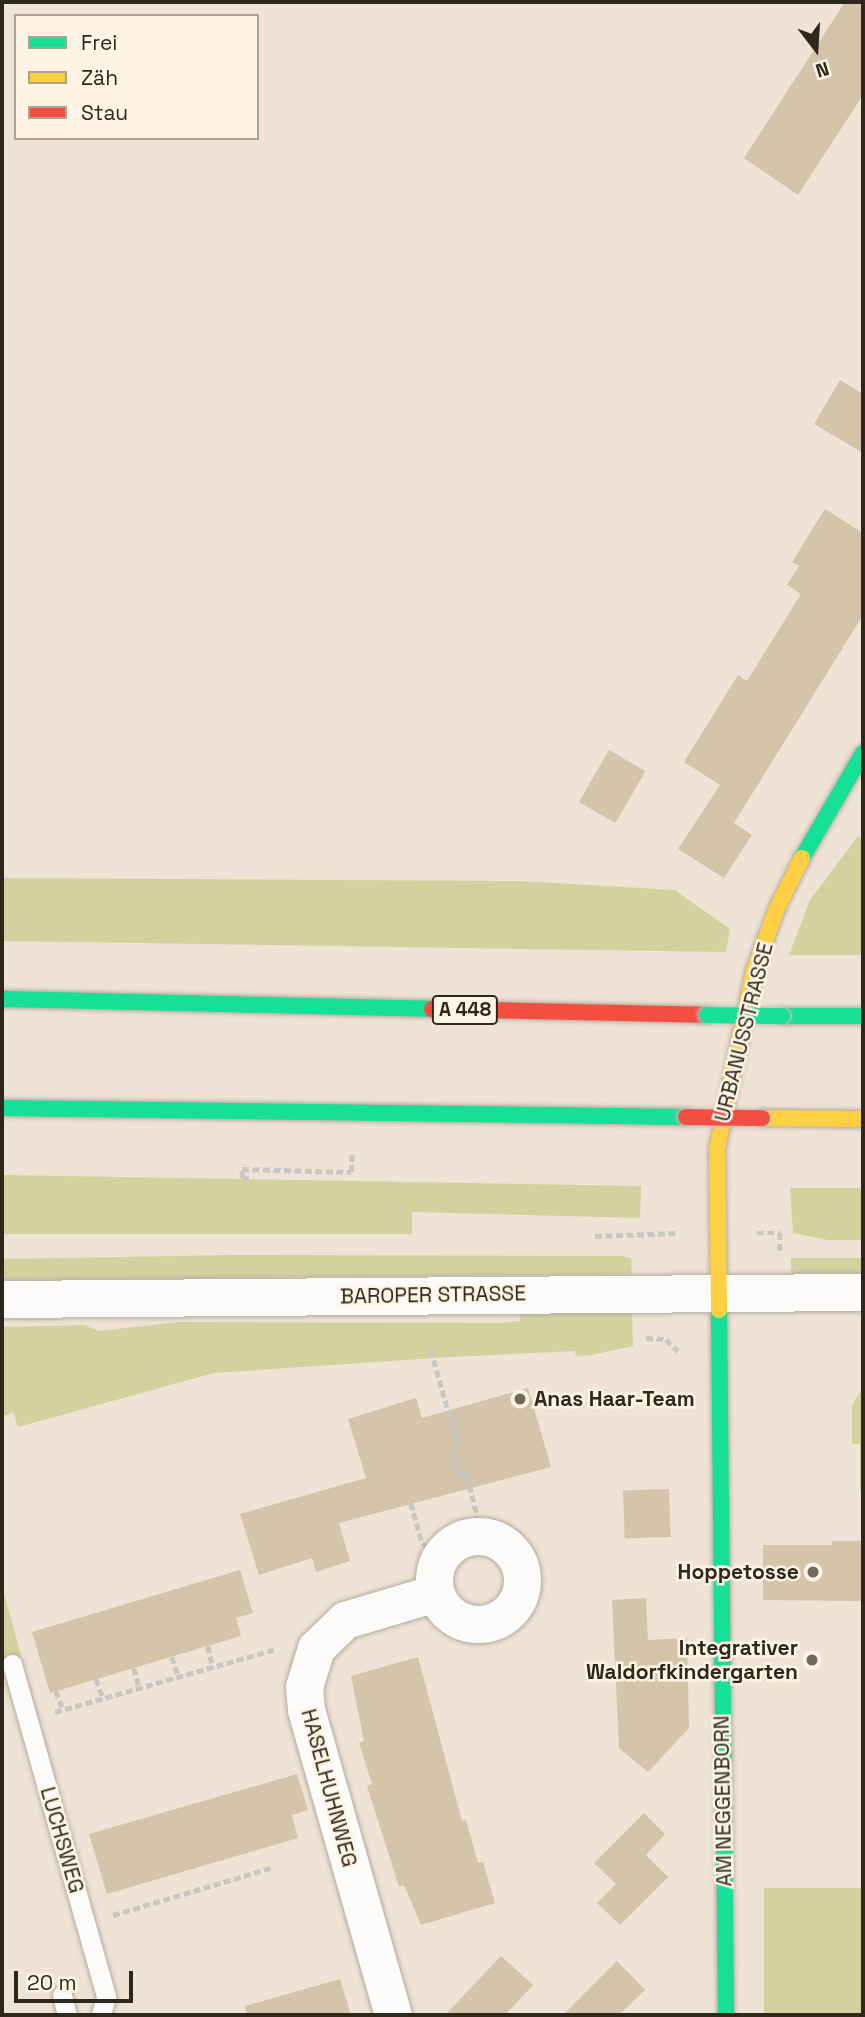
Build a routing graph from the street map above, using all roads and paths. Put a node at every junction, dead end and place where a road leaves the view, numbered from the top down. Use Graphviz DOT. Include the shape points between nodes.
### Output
graph roads {
  1 [pos="863,754"];
  2 [pos="2,999"];
  3 [pos="863,1017"];
  4 [pos="2,1108"];
  5 [pos="353,1115"];
  6 [pos="863,1119"];
  7 [pos="250,1179"];
  8 [pos="646,1234"];
  9 [pos="596,1236"];
  10 [pos="863,1292"];
  11 [pos="717,1293"];
  12 [pos="2,1299"];
  13 [pos="431,1350"];
  14 [pos="411,1503"];
  15 [pos="482,1535"];
  16 [pos="440,1555"];
  17 [pos="435,1593"];
  18 [pos="208,1646"];
  19 [pos="280,1648"];
  20 [pos="172,1657"];
  21 [pos="12,1664"];
  22 [pos="213,1667"];
  23 [pos="134,1668"];
  24 [pos="178,1677"];
  25 [pos="96,1679"];
  26 [pos="139,1688"];
  27 [pos="56,1691"];
  28 [pos="103,1698"];
  29 [pos="63,1709"];
  30 [pos="29,1720"];
  31 [pos="274,1867"];
  32 [pos="85,1923"];
  33 [pos="62,1994"];
  34 [pos="67,2015"];
  35 [pos="101,2015"];
  36 [pos="393,2015"];
  37 [pos="726,2015"];
  1 -- 11 [label="main road, URBANUSSTRASSE" via="822,819 777,908 754,971 717,1149"];
  2 -- 3 [label="main road, A 448, bridge"];
  4 -- 5 [label="main road"];
  5 -- 6 [label="main road, bridge"];
  5 -- 7 [label="path" via="351,1172 242,1169 242,1178"];
  8 -- 9 [label="path"];
  10 -- 11 [label="street, BAROPER STRASSE"];
  11 -- 12 [label="street, BAROPER STRASSE"];
  11 -- 37 [label="main road, AM NEGGENBORN"];
  13 -- 15 [label="path" via="457,1441 451,1450 458,1475 467,1475"];
  14 -- 16 [label="path" via="422,1543"];
  15 -- 16 [label="street" via="453,1543"];
  15 -- 17 [label="street" via="498,1541 519,1561 521,1593 512,1608 481,1625 462,1622 449,1614"];
  16 -- 17 [label="street" via="434,1570"];
  17 -- 36 [label="street, HASELHUHNWEG" via="345,1620 317,1648 304,1687 306,1709"];
  18 -- 22 [label="path"];
  19 -- 22 [label="path"];
  20 -- 24 [label="path"];
  21 -- 30 [label="lane, LUCHSWEG"];
  22 -- 24 [label="path"];
  23 -- 26 [label="path"];
  24 -- 26 [label="path"];
  25 -- 28 [label="path"];
  26 -- 28 [label="path"];
  27 -- 29 [label="path"];
  28 -- 29 [label="path"];
  29 -- 30 [label="path"];
  30 -- 32 [label="lane, LUCHSWEG"];
  31 -- 32 [label="path"];
  32 -- 35 [label="lane, LUCHSWEG" via="106,1997"];
  33 -- 34 [label="lane"];
}
